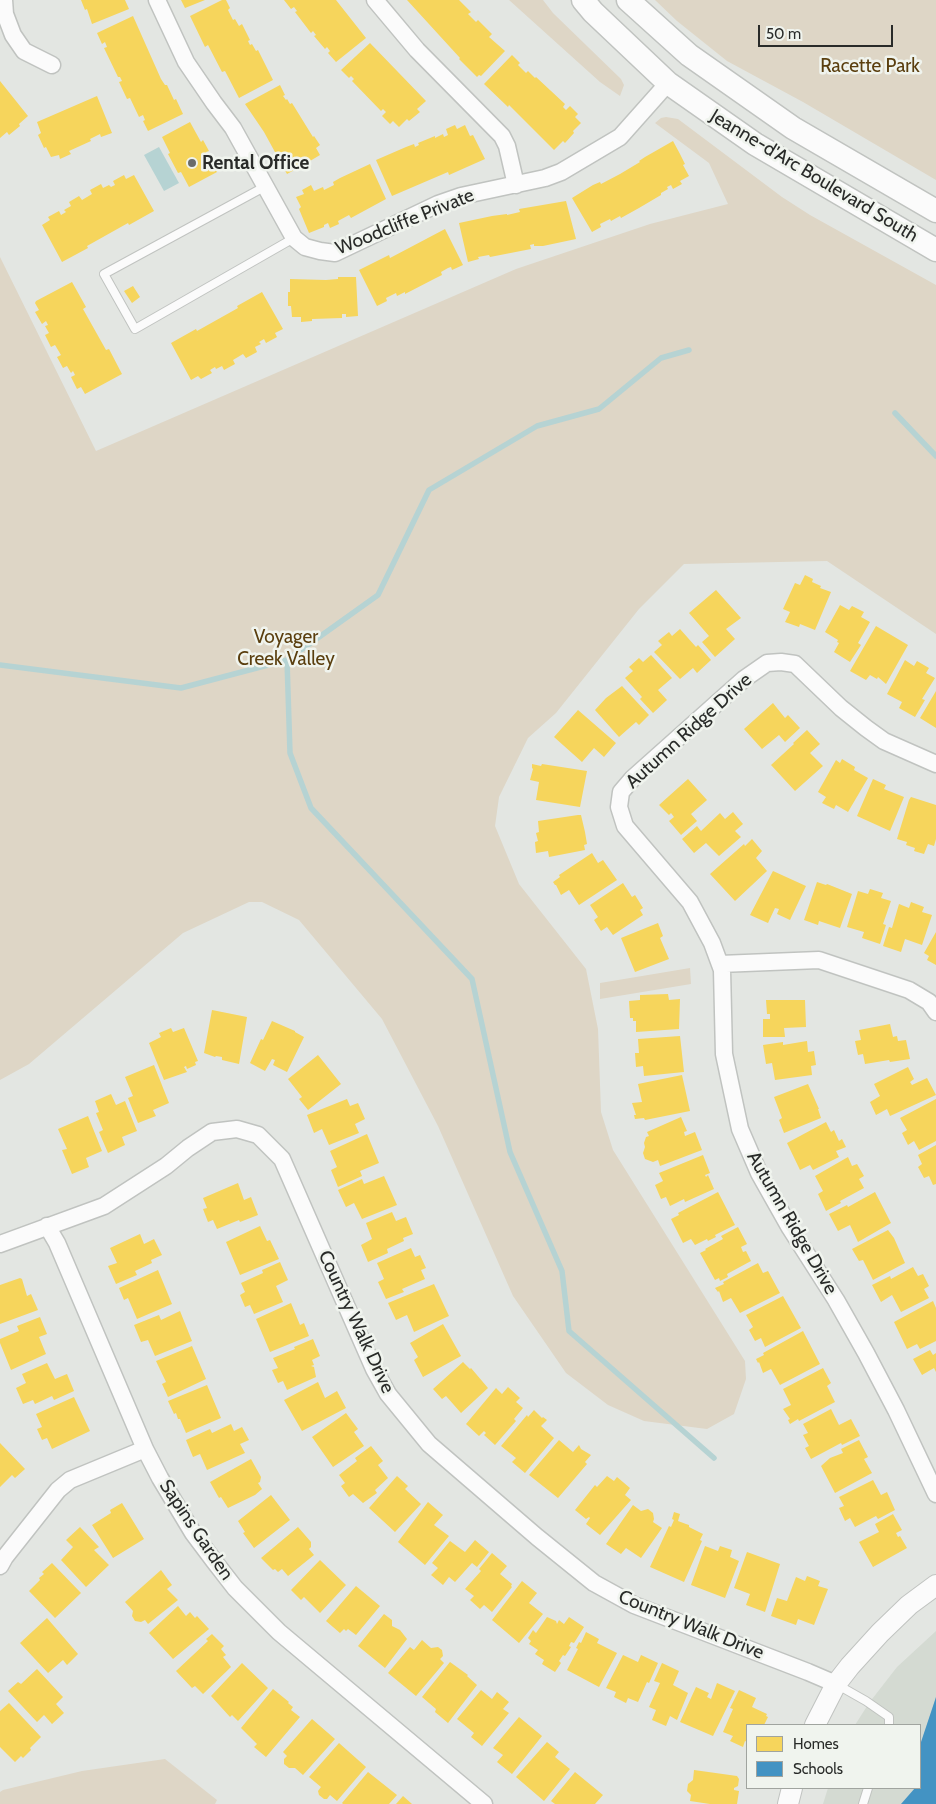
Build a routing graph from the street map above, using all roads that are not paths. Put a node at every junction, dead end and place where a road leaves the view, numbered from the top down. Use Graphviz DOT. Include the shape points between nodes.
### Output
graph roads {
  1 [pos="4,0"];
  2 [pos="157,0"];
  3 [pos="374,0"];
  4 [pos="583,0"];
  5 [pos="628,0"];
  6 [pos="689,56"];
  7 [pos="52,66"];
  8 [pos="668,83"];
  9 [pos="516,184"];
  10 [pos="266,186"];
  11 [pos="936,211"];
  12 [pos="294,238"];
  13 [pos="936,250"];
  14 [pos="936,764"];
  15 [pos="720,964"];
  16 [pos="936,1012"];
  17 [pos="47,1226"];
  18 [pos="0,1244"];
  19 [pos="145,1449"];
  20 [pos="936,1494"];
  21 [pos="0,1566"];
  22 [pos="936,1585"];
  23 [pos="836,1684"];
  24 [pos="816,1724"];
  25 [pos="889,1724"];
  26 [pos="792,1789"];
  27 [pos="868,1789"];
  28 [pos="484,1804"];
  29 [pos="788,1804"];
  30 [pos="863,1804"];
  1 -- 7 [label="street" via="5,14 13,35 24,51"];
  2 -- 10 [label="street" via="186,62 233,128"];
  3 -- 9 [label="street" via="423,56 502,136"];
  4 -- 8 [label="main road, Jeanne-d'Arc Boulevard South"];
  5 -- 6 [label="main road, Jeanne-d'Arc Boulevard South"];
  6 -- 8 [label="main road"];
  6 -- 11 [label="main road, Jeanne-d'Arc Boulevard South" via="793,128"];
  8 -- 9 [label="street, Woodcliffe Private" via="620,137 561,172"];
  8 -- 13 [label="main road, Jeanne-d'Arc Boulevard South" via="755,144"];
  9 -- 12 [label="street, Woodcliffe Private" via="438,204 335,253 305,247"];
  10 -- 12 [label="street"];
  10 -- 12 [label="lane" via="104,274 135,329"];
  14 -- 15 [label="street, Autumn Ridge Drive" via="884,740 841,708 795,664 781,662 766,663 744,679 633,778 621,792 619,807 625,826 690,902"];
  15 -- 16 [label="street" via="819,960 908,990 928,1002"];
  15 -- 20 [label="street, Autumn Ridge Drive" via="724,1054 740,1129 759,1173 870,1361"];
  17 -- 18 [label="street, Country Walk Drive"];
  17 -- 19 [label="street, Sapins Garden"];
  17 -- 23 [label="street, Country Walk Drive" via="104,1206 212,1132 237,1129 258,1135 282,1159 374,1369 388,1394 429,1444 594,1583 634,1605"];
  19 -- 21 [label="street" via="70,1480 58,1490"];
  19 -- 28 [label="street, Sapins Garden" via="193,1533 236,1588 279,1632"];
  22 -- 23 [label="street" via="880,1633"];
  23 -- 24 [label="street"];
  23 -- 25 [label="lane" via="889,1717"];
  26 -- 29 [label="street"];
  27 -- 30 [label="lane"];
}
